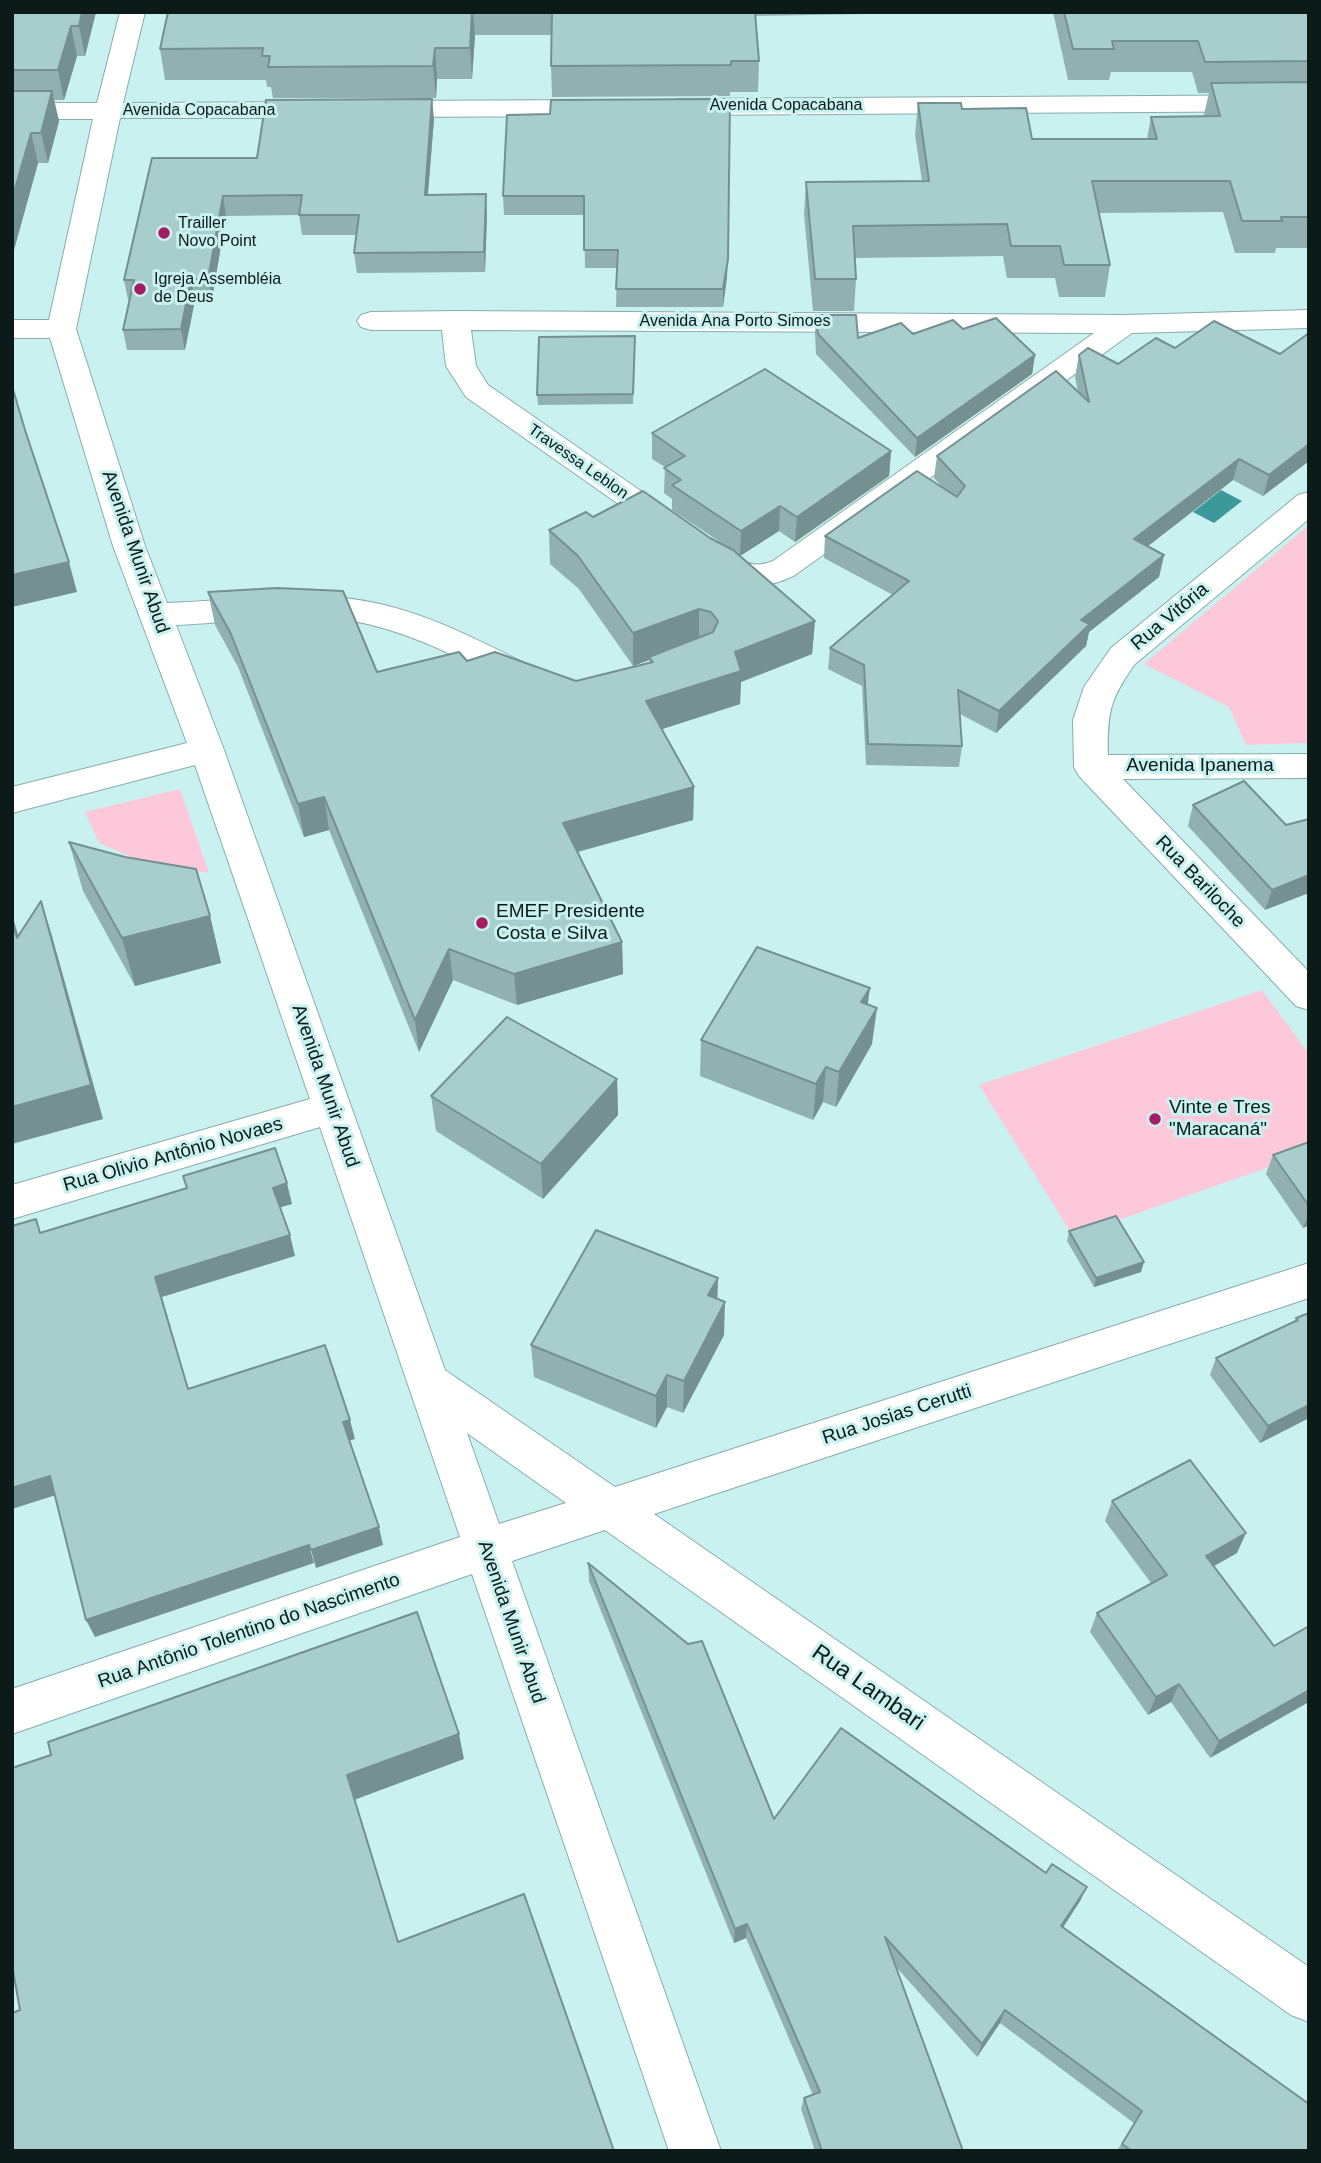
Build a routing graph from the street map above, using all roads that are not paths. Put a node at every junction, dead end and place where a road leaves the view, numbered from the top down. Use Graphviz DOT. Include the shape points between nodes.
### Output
graph roads {
  1 [pos="133,12"];
  2 [pos="1309,103"];
  3 [pos="12,111"];
  4 [pos="108,111"];
  5 [pos="1309,319"];
  6 [pos="371,320"];
  7 [pos="455,320"];
  8 [pos="1126,324"];
  9 [pos="62,328"];
  10 [pos="12,329"];
  11 [pos="1309,502"];
  12 [pos="156,615"];
  13 [pos="554,688"];
  14 [pos="207,750"];
  15 [pos="1309,766"];
  16 [pos="1091,767"];
  17 [pos="12,800"];
  18 [pos="1309,996"];
  19 [pos="333,1108"];
  20 [pos="12,1202"];
  21 [pos="1309,1280"];
  22 [pos="426,1380"];
  23 [pos="611,1508"];
  24 [pos="486,1549"];
  25 [pos="12,1712"];
  26 [pos="1309,1997"];
  27 [pos="695,2151"];
  1 -- 4 [label="street, Avenida Munir Abud"];
  2 -- 4 [label="street, Avenida Copacabana"];
  3 -- 4 [label="street, Avenida Copacabana"];
  4 -- 9 [label="street, Avenida Munir Abud"];
  5 -- 8 [label="street, Avenida Ana Porto Simoes"];
  6 -- 7 [label="street, Avenida Ana Porto Simoes"];
  7 -- 8 [label="street, Avenida Ana Porto Simoes"];
  7 -- 8 [label="street, Travessa Leblon" via="459,367 477,391 736,572 757,578 784,568"];
  9 -- 10 [label="street"];
  9 -- 12 [label="street, Avenida Munir Abud"];
  11 -- 16 [label="street, Rua Vitória" via="1123,656 1101,687 1090,720"];
  12 -- 13 [label="street" via="345,609 441,635"];
  12 -- 14 [label="street, Avenida Munir Abud"];
  14 -- 17 [label="street"];
  14 -- 19 [label="street, Avenida Munir Abud"];
  15 -- 16 [label="street, Avenida Ipanema"];
  16 -- 18 [label="street, Rua Bariloche"];
  19 -- 20 [label="street, Rua Olivio Antônio Novaes"];
  19 -- 22 [label="street, Avenida Munir Abud"];
  21 -- 23 [label="street, Rua Josias Cerutti"];
  22 -- 23 [label="street, Rua Lambari"];
  22 -- 24 [label="street, Avenida Munir Abud"];
  23 -- 24 [label="street, Rua Josias Cerutti"];
  23 -- 26 [label="street, Rua Lambari"];
  24 -- 25 [label="street, Rua Antônio Tolentino do Nascimento"];
  24 -- 27 [label="street, Avenida Munir Abud"];
}
